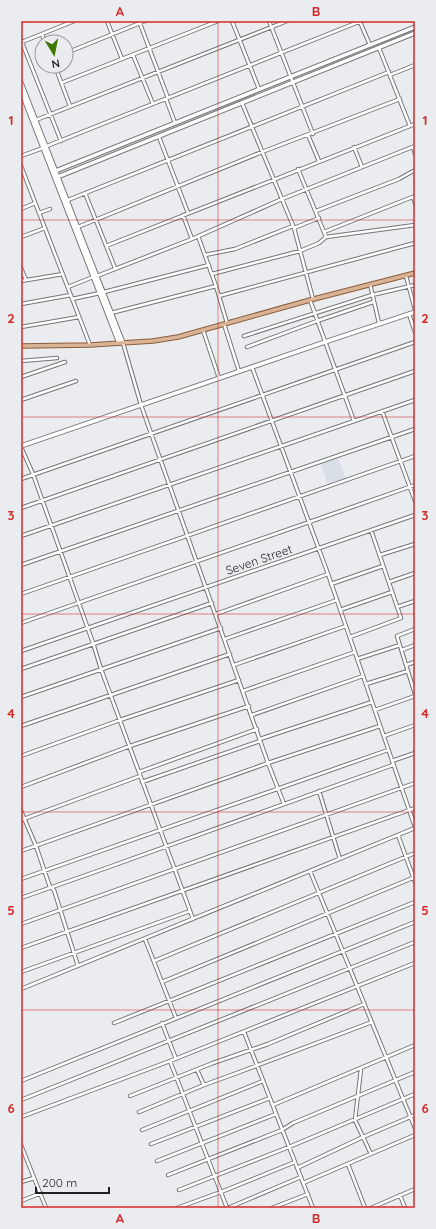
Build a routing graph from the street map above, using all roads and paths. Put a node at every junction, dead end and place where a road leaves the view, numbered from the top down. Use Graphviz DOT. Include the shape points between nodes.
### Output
graph roads {
  1 [pos="74,21"];
  2 [pos="107,21"];
  3 [pos="145,21"];
  4 [pos="218,21"];
  5 [pos="232,21"];
  6 [pos="269,21"];
  7 [pos="287,21"];
  8 [pos="361,21"];
  9 [pos="139,22"];
  10 [pos="211,22"];
  11 [pos="272,27"];
  12 [pos="415,27"];
  13 [pos="415,33"];
  14 [pos="42,34"];
  15 [pos="112,34"];
  16 [pos="34,37"];
  17 [pos="239,40"];
  18 [pos="21,41"];
  19 [pos="370,45"];
  20 [pos="149,48"];
  21 [pos="379,48"];
  22 [pos="74,50"];
  23 [pos="282,53"];
  24 [pos="133,55"];
  25 [pos="122,59"];
  26 [pos="415,65"];
  27 [pos="250,66"];
  28 [pos="158,72"];
  29 [pos="58,74"];
  30 [pos="389,74"];
  31 [pos="291,77"];
  32 [pos="142,78"];
  33 [pos="21,82"];
  34 [pos="293,82"];
  35 [pos="62,83"];
  36 [pos="259,90"];
  37 [pos="21,91"];
  38 [pos="167,99"];
  39 [pos="400,99"];
  40 [pos="242,103"];
  41 [pos="153,104"];
  42 [pos="70,106"];
  43 [pos="303,107"];
  44 [pos="50,114"];
  45 [pos="36,120"];
  46 [pos="175,124"];
  47 [pos="415,124"];
  48 [pos="410,126"];
  49 [pos="252,127"];
  50 [pos="313,134"];
  51 [pos="308,135"];
  52 [pos="159,137"];
  53 [pos="61,141"];
  54 [pos="414,146"];
  55 [pos="45,147"];
  56 [pos="354,147"];
  57 [pos="262,152"];
  58 [pos="415,154"];
  59 [pos="21,156"];
  60 [pos="168,160"];
  61 [pos="319,161"];
  62 [pos="21,166"];
  63 [pos="362,167"];
  64 [pos="298,169"];
  65 [pos="415,170"];
  66 [pos="55,172"];
  67 [pos="25,177"];
  68 [pos="57,177"];
  69 [pos="21,178"];
  70 [pos="274,179"];
  71 [pos="179,187"];
  72 [pos="307,189"];
  73 [pos="85,193"];
  74 [pos="414,196"];
  75 [pos="282,199"];
  76 [pos="68,200"];
  77 [pos="35,203"];
  78 [pos="415,203"];
  79 [pos="21,209"];
  80 [pos="50,209"];
  81 [pos="316,211"];
  82 [pos="39,213"];
  83 [pos="188,213"];
  84 [pos="183,215"];
  85 [pos="319,218"];
  86 [pos="96,221"];
  87 [pos="415,225"];
  88 [pos="78,227"];
  89 [pos="293,227"];
  90 [pos="45,228"];
  91 [pos="324,232"];
  92 [pos="198,236"];
  93 [pos="326,236"];
  94 [pos="21,237"];
  95 [pos="192,239"];
  96 [pos="415,243"];
  97 [pos="106,246"];
  98 [pos="300,251"];
  99 [pos="205,255"];
  100 [pos="209,265"];
  101 [pos="21,268"];
  102 [pos="115,268"];
  103 [pos="306,273"];
  104 [pos="415,273"];
  105 [pos="63,274"];
  106 [pos="212,274"];
  107 [pos="95,276"];
  108 [pos="406,276"];
  109 [pos="26,280"];
  110 [pos="21,281"];
  111 [pos="370,284"];
  112 [pos="415,285"];
  113 [pos="216,286"];
  114 [pos="68,287"];
  115 [pos="409,287"];
  116 [pos="102,292"];
  117 [pos="71,295"];
  118 [pos="372,295"];
  119 [pos="219,296"];
  120 [pos="72,299"];
  121 [pos="311,300"];
  122 [pos="373,302"];
  123 [pos="21,304"];
  124 [pos="415,311"];
  125 [pos="112,312"];
  126 [pos="315,314"];
  127 [pos="409,314"];
  128 [pos="79,317"];
  129 [pos="317,321"];
  130 [pos="225,323"];
  131 [pos="380,323"];
  132 [pos="21,327"];
  133 [pos="203,330"];
  134 [pos="415,332"];
  135 [pos="244,336"];
  136 [pos="325,342"];
  137 [pos="415,342"];
  138 [pos="90,344"];
  139 [pos="122,344"];
  140 [pos="21,346"];
  141 [pos="247,347"];
  142 [pos="57,358"];
  143 [pos="21,361"];
  144 [pos="65,362"];
  145 [pos="252,367"];
  146 [pos="335,370"];
  147 [pos="415,371"];
  148 [pos="239,372"];
  149 [pos="21,377"];
  150 [pos="219,378"];
  151 [pos="76,381"];
  152 [pos="262,394"];
  153 [pos="344,395"];
  154 [pos="21,400"];
  155 [pos="415,400"];
  156 [pos="141,405"];
  157 [pos="382,411"];
  158 [pos="272,420"];
  159 [pos="354,422"];
  160 [pos="415,429"];
  161 [pos="151,433"];
  162 [pos="391,437"];
  163 [pos="21,446"];
  164 [pos="281,447"];
  165 [pos="415,456"];
  166 [pos="160,458"];
  167 [pos="400,461"];
  168 [pos="290,472"];
  169 [pos="33,474"];
  170 [pos="21,479"];
  171 [pos="169,485"];
  172 [pos="415,485"];
  173 [pos="410,487"];
  174 [pos="299,496"];
  175 [pos="42,500"];
  176 [pos="415,501"];
  177 [pos="21,508"];
  178 [pos="179,511"];
  179 [pos="415,515"];
  180 [pos="309,523"];
  181 [pos="52,526"];
  182 [pos="371,530"];
  183 [pos="21,536"];
  184 [pos="188,536"];
  185 [pos="415,544"];
  186 [pos="318,549"];
  187 [pos="61,551"];
  188 [pos="380,555"];
  189 [pos="197,562"];
  190 [pos="21,565"];
  191 [pos="383,566"];
  192 [pos="415,573"];
  193 [pos="328,574"];
  194 [pos="70,577"];
  195 [pos="389,582"];
  196 [pos="331,584"];
  197 [pos="206,588"];
  198 [pos="392,592"];
  199 [pos="21,594"];
  200 [pos="337,600"];
  201 [pos="415,601"];
  202 [pos="79,603"];
  203 [pos="212,603"];
  204 [pos="397,607"];
  205 [pos="340,610"];
  206 [pos="216,614"];
  207 [pos="21,623"];
  208 [pos="346,626"];
  209 [pos="88,628"];
  210 [pos="221,628"];
  211 [pos="415,629"];
  212 [pos="349,637"];
  213 [pos="225,639"];
  214 [pos="93,643"];
  215 [pos="400,644"];
  216 [pos="415,645"];
  217 [pos="402,650"];
  218 [pos="21,651"];
  219 [pos="355,652"];
  220 [pos="230,654"];
  221 [pos="357,659"];
  222 [pos="415,662"];
  223 [pos="234,665"];
  224 [pos="406,665"];
  225 [pos="21,669"];
  226 [pos="101,669"];
  227 [pos="408,671"];
  228 [pos="363,676"];
  229 [pos="239,680"];
  230 [pos="366,684"];
  231 [pos="243,691"];
  232 [pos="111,695"];
  233 [pos="415,695"];
  234 [pos="21,697"];
  235 [pos="372,702"];
  236 [pos="249,706"];
  237 [pos="375,710"];
  238 [pos="252,715"];
  239 [pos="120,720"];
  240 [pos="415,725"];
  241 [pos="21,726"];
  242 [pos="380,726"];
  243 [pos="257,729"];
  244 [pos="384,736"];
  245 [pos="260,740"];
  246 [pos="130,746"];
  247 [pos="388,750"];
  248 [pos="415,753"];
  249 [pos="21,756"];
  250 [pos="392,761"];
  251 [pos="268,763"];
  252 [pos="394,765"];
  253 [pos="139,772"];
  254 [pos="140,776"];
  255 [pos="142,782"];
  256 [pos="415,783"];
  257 [pos="21,787"];
  258 [pos="402,788"];
  259 [pos="278,789"];
  260 [pos="318,792"];
  261 [pos="284,804"];
  262 [pos="151,805"];
  263 [pos="415,808"];
  264 [pos="409,810"];
  265 [pos="21,811"];
  266 [pos="326,816"];
  267 [pos="22,820"];
  268 [pos="415,827"];
  269 [pos="160,830"];
  270 [pos="398,835"];
  271 [pos="332,838"];
  272 [pos="36,846"];
  273 [pos="166,846"];
  274 [pos="21,851"];
  275 [pos="415,853"];
  276 [pos="406,856"];
  277 [pos="340,859"];
  278 [pos="174,869"];
  279 [pos="45,871"];
  280 [pos="310,871"];
  281 [pos="414,877"];
  282 [pos="21,879"];
  283 [pos="415,882"];
  284 [pos="50,887"];
  285 [pos="182,890"];
  286 [pos="319,892"];
  287 [pos="21,898"];
  288 [pos="415,902"];
  289 [pos="59,909"];
  290 [pos="190,911"];
  291 [pos="328,914"];
  292 [pos="193,919"];
  293 [pos="415,922"];
  294 [pos="21,924"];
  295 [pos="67,931"];
  296 [pos="336,934"];
  297 [pos="145,939"];
  298 [pos="415,942"];
  299 [pos="21,948"];
  300 [pos="343,951"];
  301 [pos="74,952"];
  302 [pos="154,961"];
  303 [pos="415,963"];
  304 [pos="78,966"];
  305 [pos="350,968"];
  306 [pos="21,972"];
  307 [pos="162,982"];
  308 [pos="357,986"];
  309 [pos="21,989"];
  310 [pos="170,1002"];
  311 [pos="364,1004"];
  312 [pos="176,1018"];
  313 [pos="372,1022"];
  314 [pos="114,1023"];
  315 [pos="162,1023"];
  316 [pos="244,1032"];
  317 [pos="169,1041"];
  318 [pos="415,1045"];
  319 [pos="250,1049"];
  320 [pos="386,1057"];
  321 [pos="176,1059"];
  322 [pos="170,1062"];
  323 [pos="257,1065"];
  324 [pos="361,1068"];
  325 [pos="197,1070"];
  326 [pos="415,1072"];
  327 [pos="177,1078"];
  328 [pos="396,1080"];
  329 [pos="21,1081"];
  330 [pos="263,1081"];
  331 [pos="204,1085"];
  332 [pos="183,1094"];
  333 [pos="415,1094"];
  334 [pos="130,1096"];
  335 [pos="358,1096"];
  336 [pos="270,1098"];
  337 [pos="403,1099"];
  338 [pos="21,1100"];
  339 [pos="273,1105"];
  340 [pos="190,1111"];
  341 [pos="139,1112"];
  342 [pos="276,1114"];
  343 [pos="415,1115"];
  344 [pos="21,1117"];
  345 [pos="410,1117"];
  346 [pos="355,1120"];
  347 [pos="196,1127"];
  348 [pos="415,1128"];
  349 [pos="142,1130"];
  350 [pos="282,1130"];
  351 [pos="415,1135"];
  352 [pos="363,1137"];
  353 [pos="202,1143"];
  354 [pos="151,1144"];
  355 [pos="21,1145"];
  356 [pos="289,1147"];
  357 [pos="371,1154"];
  358 [pos="157,1160"];
  359 [pos="208,1160"];
  360 [pos="295,1162"];
  361 [pos="348,1164"];
  362 [pos="297,1168"];
  363 [pos="168,1175"];
  364 [pos="215,1176"];
  365 [pos="301,1177"];
  366 [pos="34,1178"];
  367 [pos="21,1182"];
  368 [pos="303,1183"];
  369 [pos="415,1189"];
  370 [pos="179,1190"];
  371 [pos="221,1192"];
  372 [pos="41,1193"];
  373 [pos="308,1194"];
  374 [pos="400,1195"];
  375 [pos="21,1201"];
  376 [pos="380,1204"];
  377 [pos="46,1208"];
  378 [pos="177,1208"];
  379 [pos="228,1208"];
  380 [pos="272,1208"];
  381 [pos="313,1208"];
  382 [pos="365,1208"];
  383 [pos="371,1208"];
  384 [pos="381,1208"];
  385 [pos="405,1208"];
  1 -- 14 [label="street"];
  2 -- 15 [label="street"];
  3 -- 9 [label="street"];
  4 -- 10 [label="street"];
  5 -- 17 [label="street"];
  6 -- 11 [label="street"];
  7 -- 11 [label="street"];
  8 -- 19 [label="street"];
  8 -- 23 [label="street"];
  9 -- 15 [label="street"];
  9 -- 20 [label="street"];
  10 -- 20 [label="street"];
  11 -- 17 [label="street"];
  11 -- 23 [label="street"];
  12 -- 19 [label="main road"];
  13 -- 21 [label="main road"];
  15 -- 22 [label="street"];
  15 -- 25 [label="street"];
  16 -- 18 [label="street"];
  17 -- 27 [label="street"];
  17 -- 28 [label="street"];
  18 -- 44 [label="street"];
  19 -- 31 [label="main road"];
  20 -- 24 [label="street"];
  20 -- 28 [label="street"];
  21 -- 30 [label="street"];
  21 -- 34 [label="main road"];
  23 -- 27 [label="street"];
  23 -- 31 [label="street"];
  24 -- 25 [label="street"];
  24 -- 32 [label="street"];
  25 -- 35 [label="street"];
  26 -- 30 [label="street"];
  27 -- 36 [label="street"];
  27 -- 38 [label="street"];
  28 -- 32 [label="street"];
  28 -- 38 [label="street"];
  29 -- 35 [label="street"];
  30 -- 39 [label="street"];
  30 -- 43 [label="street"];
  31 -- 34 [label="street"];
  31 -- 36 [label="main road"];
  32 -- 41 [label="street"];
  32 -- 42 [label="street"];
  33 -- 45 [label="main road"];
  34 -- 40 [label="main road"];
  34 -- 43 [label="street"];
  35 -- 42 [label="street"];
  36 -- 46 [label="main road"];
  37 -- 55 [label="main road"];
  38 -- 41 [label="street"];
  38 -- 46 [label="street"];
  39 -- 48 [label="street"];
  39 -- 50 [label="street"];
  40 -- 49 [label="street"];
  40 -- 52 [label="main road"];
  41 -- 53 [label="street"];
  42 -- 44 [label="street"];
  43 -- 49 [label="street"];
  43 -- 50 [label="street"];
  44 -- 45 [label="street"];
  44 -- 53 [label="street"];
  45 -- 55 [label="main road"];
  46 -- 66 [label="main road"];
  47 -- 48 [label="street"];
  48 -- 56 [label="street"];
  49 -- 57 [label="street"];
  49 -- 60 [label="street"];
  50 -- 51 [label="street"];
  51 -- 57 [label="street"];
  51 -- 61 [label="street"];
  52 -- 60 [label="street"];
  52 -- 68 [label="main road"];
  53 -- 55 [label="street"];
  54 -- 58 [label="street"];
  54 -- 63 [label="street"];
  55 -- 59 [label="street"];
  55 -- 66 [label="main road"];
  56 -- 61 [label="street"];
  56 -- 63 [label="street"];
  57 -- 70 [label="street"];
  57 -- 71 [label="street"];
  60 -- 71 [label="street"];
  60 -- 73 [label="street"];
  61 -- 64 [label="street"];
  62 -- 67 [label="street"];
  63 -- 72 [label="street"];
  64 -- 70 [label="street"];
  64 -- 72 [label="street"];
  65 -- 81 [label="street"];
  66 -- 68 [label="main road"];
  67 -- 69 [label="street"];
  67 -- 77 [label="street"];
  68 -- 76 [label="main road"];
  68 -- 107 [label="main road"];
  70 -- 75 [label="street"];
  70 -- 83 [label="street"];
  71 -- 83 [label="street"];
  71 -- 86 [label="street"];
  72 -- 75 [label="street"];
  72 -- 81 [label="street"];
  73 -- 76 [label="street"];
  73 -- 86 [label="street"];
  74 -- 78 [label="street"];
  74 -- 91 [label="street"];
  75 -- 89 [label="street"];
  75 -- 92 [label="street"];
  76 -- 88 [label="main road"];
  77 -- 79 [label="street"];
  77 -- 82 [label="street"];
  80 -- 82 [label="street"];
  81 -- 85 [label="street"];
  82 -- 90 [label="street"];
  83 -- 84 [label="street"];
  84 -- 95 [label="street"];
  84 -- 97 [label="street"];
  85 -- 89 [label="street"];
  85 -- 91 [label="street"];
  86 -- 88 [label="street"];
  86 -- 97 [label="street"];
  87 -- 93 [label="street"];
  88 -- 107 [label="main road"];
  89 -- 98 [label="street"];
  89 -- 99 [label="street" via="235,249"];
  90 -- 94 [label="street"];
  90 -- 105 [label="street"];
  91 -- 93 [label="street"];
  92 -- 95 [label="street"];
  92 -- 99 [label="street"];
  93 -- 98 [label="street" via="319,243"];
  95 -- 102 [label="street"];
  96 -- 103 [label="street"];
  97 -- 102 [label="street"];
  98 -- 103 [label="street"];
  98 -- 106 [label="street"];
  99 -- 100 [label="street"];
  100 -- 106 [label="street"];
  100 -- 116 [label="street"];
  101 -- 109 [label="street"];
  102 -- 107 [label="street"];
  103 -- 119 [label="street"];
  103 -- 121 [label="street"];
  104 -- 108 [label="main road"];
  105 -- 109 [label="street"];
  105 -- 114 [label="street"];
  106 -- 113 [label="street"];
  107 -- 114 [label="street"];
  107 -- 116 [label="main road"];
  108 -- 111 [label="main road"];
  108 -- 115 [label="street"];
  109 -- 110 [label="street"];
  111 -- 118 [label="street"];
  111 -- 121 [label="main road"];
  112 -- 115 [label="street"];
  113 -- 119 [label="street"];
  113 -- 125 [label="street"];
  114 -- 117 [label="street"];
  115 -- 118 [label="street"];
  115 -- 124 [label="street"];
  116 -- 120 [label="street"];
  116 -- 125 [label="main road"];
  116 -- 139 [label="main road"];
  117 -- 120 [label="street"];
  117 -- 123 [label="street"];
  118 -- 122 [label="street"];
  118 -- 126 [label="street"];
  119 -- 130 [label="street"];
  120 -- 128 [label="street"];
  121 -- 126 [label="street"];
  121 -- 130 [label="main road"];
  122 -- 129 [label="street"];
  122 -- 131 [label="street"];
  124 -- 127 [label="main road"];
  125 -- 139 [label="main road"];
  126 -- 129 [label="street"];
  126 -- 135 [label="street"];
  127 -- 131 [label="main road"];
  127 -- 134 [label="street"];
  128 -- 132 [label="street"];
  128 -- 138 [label="street"];
  129 -- 136 [label="street"];
  129 -- 141 [label="street"];
  130 -- 133 [label="main road"];
  130 -- 148 [label="street"];
  131 -- 136 [label="main road"];
  133 -- 139 [label="main road" via="178,337"];
  133 -- 150 [label="street"];
  136 -- 145 [label="main road"];
  136 -- 146 [label="street"];
  137 -- 146 [label="street"];
  138 -- 139 [label="main road"];
  138 -- 140 [label="main road"];
  139 -- 156 [label="street"];
  142 -- 143 [label="street"];
  144 -- 149 [label="street"];
  145 -- 148 [label="main road"];
  145 -- 152 [label="street"];
  146 -- 152 [label="street"];
  146 -- 153 [label="street"];
  147 -- 153 [label="street"];
  148 -- 150 [label="main road"];
  150 -- 156 [label="main road"];
  151 -- 154 [label="street"];
  152 -- 158 [label="street"];
  152 -- 161 [label="street"];
  153 -- 158 [label="street"];
  153 -- 159 [label="street"];
  155 -- 157 [label="street"];
  156 -- 161 [label="street"];
  156 -- 163 [label="main road"];
  157 -- 159 [label="street"];
  157 -- 162 [label="street"];
  158 -- 164 [label="street"];
  158 -- 166 [label="street"];
  159 -- 164 [label="street"];
  160 -- 162 [label="street"];
  161 -- 166 [label="street"];
  161 -- 169 [label="street"];
  162 -- 167 [label="street"];
  162 -- 168 [label="street"];
  163 -- 169 [label="street"];
  164 -- 168 [label="street"];
  164 -- 171 [label="street"];
  165 -- 167 [label="street"];
  166 -- 171 [label="street"];
  166 -- 175 [label="street"];
  167 -- 173 [label="street"];
  167 -- 174 [label="street"];
  168 -- 174 [label="street"];
  168 -- 178 [label="street"];
  169 -- 170 [label="street"];
  169 -- 175 [label="street"];
  171 -- 178 [label="street"];
  171 -- 181 [label="street"];
  172 -- 173 [label="street"];
  173 -- 176 [label="street"];
  173 -- 180 [label="street"];
  174 -- 180 [label="street"];
  174 -- 184 [label="street"];
  175 -- 177 [label="street"];
  175 -- 181 [label="street"];
  178 -- 184 [label="street"];
  178 -- 187 [label="street"];
  179 -- 182 [label="street, Seven Street"];
  180 -- 186 [label="street"];
  180 -- 189 [label="street"];
  181 -- 183 [label="street"];
  181 -- 187 [label="street"];
  182 -- 186 [label="street, Seven Street"];
  182 -- 188 [label="street"];
  184 -- 189 [label="street"];
  184 -- 194 [label="street"];
  185 -- 188 [label="street"];
  186 -- 193 [label="street"];
  186 -- 197 [label="street, Seven Street"];
  187 -- 190 [label="street"];
  187 -- 194 [label="street"];
  188 -- 191 [label="street"];
  189 -- 197 [label="street"];
  189 -- 202 [label="street"];
  191 -- 195 [label="street"];
  191 -- 196 [label="street"];
  192 -- 195 [label="street"];
  193 -- 196 [label="street"];
  193 -- 206 [label="street"];
  194 -- 199 [label="street"];
  194 -- 202 [label="street"];
  195 -- 198 [label="street"];
  196 -- 200 [label="street"];
  197 -- 203 [label="street"];
  197 -- 209 [label="street, Seven Street"];
  198 -- 204 [label="street"];
  198 -- 205 [label="street"];
  200 -- 205 [label="street"];
  200 -- 213 [label="street"];
  201 -- 204 [label="street"];
  202 -- 207 [label="street"];
  202 -- 209 [label="street"];
  203 -- 206 [label="street"];
  203 -- 214 [label="street"];
  204 -- 212 [label="street" via="401,618"];
  205 -- 208 [label="street"];
  206 -- 210 [label="street"];
  208 -- 212 [label="street"];
  208 -- 223 [label="street"];
  209 -- 214 [label="street"];
  209 -- 218 [label="street, Seven Street"];
  210 -- 213 [label="street"];
  210 -- 226 [label="street"];
  211 -- 215 [label="street" via="397,636"];
  212 -- 219 [label="street"];
  213 -- 220 [label="street"];
  214 -- 225 [label="street"];
  214 -- 226 [label="street"];
  215 -- 217 [label="street"];
  215 -- 221 [label="street"];
  216 -- 217 [label="street"];
  217 -- 224 [label="street"];
  219 -- 221 [label="street"];
  219 -- 231 [label="street"];
  220 -- 223 [label="street"];
  220 -- 232 [label="street"];
  221 -- 228 [label="street"];
  222 -- 224 [label="street"];
  223 -- 229 [label="street"];
  224 -- 227 [label="street"];
  226 -- 232 [label="street"];
  226 -- 234 [label="street"];
  227 -- 230 [label="street"];
  227 -- 233 [label="street"];
  228 -- 230 [label="street"];
  228 -- 238 [label="street"];
  229 -- 231 [label="street"];
  229 -- 239 [label="street"];
  230 -- 235 [label="street"];
  231 -- 236 [label="street"];
  232 -- 239 [label="street"];
  232 -- 241 [label="street"];
  233 -- 237 [label="street"];
  235 -- 237 [label="street"];
  235 -- 245 [label="street"];
  236 -- 238 [label="street"];
  236 -- 246 [label="street"];
  237 -- 242 [label="street"];
  238 -- 243 [label="street"];
  239 -- 246 [label="street"];
  239 -- 249 [label="street"];
  240 -- 244 [label="street"];
  242 -- 244 [label="street"];
  242 -- 251 [label="street"];
  243 -- 245 [label="street"];
  243 -- 253 [label="street"];
  244 -- 247 [label="street"];
  245 -- 251 [label="street"];
  245 -- 255 [label="street"];
  246 -- 253 [label="street"];
  246 -- 257 [label="street"];
  247 -- 250 [label="street"];
  247 -- 259 [label="street"];
  248 -- 250 [label="street"];
  250 -- 252 [label="street"];
  251 -- 259 [label="street"];
  251 -- 262 [label="street"];
  252 -- 258 [label="street"];
  252 -- 260 [label="street"];
  253 -- 254 [label="street"];
  254 -- 255 [label="street"];
  254 -- 267 [label="street"];
  255 -- 262 [label="street"];
  256 -- 258 [label="street"];
  258 -- 264 [label="street"];
  258 -- 266 [label="street"];
  259 -- 261 [label="street"];
  259 -- 269 [label="street"];
  260 -- 261 [label="street"];
  260 -- 266 [label="street"];
  261 -- 273 [label="street"];
  262 -- 269 [label="street"];
  262 -- 272 [label="street"];
  263 -- 264 [label="street"];
  264 -- 268 [label="street"];
  264 -- 271 [label="street"];
  265 -- 267 [label="street"];
  266 -- 271 [label="street"];
  266 -- 278 [label="street"];
  267 -- 272 [label="street"];
  268 -- 270 [label="street"];
  269 -- 273 [label="street"];
  269 -- 279 [label="street"];
  270 -- 276 [label="street"];
  270 -- 277 [label="street"];
  271 -- 277 [label="street"];
  271 -- 285 [label="street"];
  272 -- 274 [label="street"];
  272 -- 279 [label="street"];
  273 -- 278 [label="street"];
  273 -- 284 [label="street"];
  275 -- 276 [label="street"];
  276 -- 281 [label="street"];
  276 -- 286 [label="street"];
  277 -- 280 [label="street"];
  278 -- 285 [label="street"];
  278 -- 289 [label="street"];
  279 -- 282 [label="street"];
  279 -- 284 [label="street"];
  280 -- 286 [label="street"];
  280 -- 292 [label="street"];
  281 -- 283 [label="street"];
  281 -- 291 [label="street"];
  284 -- 287 [label="street"];
  284 -- 289 [label="street" via="54,890"];
  285 -- 290 [label="street"];
  285 -- 295 [label="street"];
  286 -- 291 [label="street"];
  286 -- 302 [label="street"];
  288 -- 296 [label="street"];
  289 -- 294 [label="street"];
  289 -- 295 [label="street"];
  290 -- 292 [label="street"];
  290 -- 301 [label="street"];
  291 -- 296 [label="street"];
  291 -- 307 [label="street"];
  292 -- 297 [label="street"];
  293 -- 300 [label="street"];
  295 -- 299 [label="street"];
  295 -- 301 [label="street"];
  296 -- 300 [label="street"];
  296 -- 310 [label="street"];
  297 -- 302 [label="street"];
  297 -- 304 [label="street"];
  298 -- 305 [label="street"];
  300 -- 305 [label="street"];
  300 -- 312 [label="street"];
  301 -- 304 [label="street"];
  301 -- 306 [label="street"];
  302 -- 307 [label="street"];
  303 -- 308 [label="street"];
  304 -- 309 [label="street"];
  305 -- 308 [label="street"];
  305 -- 317 [label="street"];
  307 -- 310 [label="street"];
  308 -- 311 [label="street"];
  308 -- 316 [label="street"];
  310 -- 312 [label="street"];
  310 -- 314 [label="street"];
  311 -- 313 [label="street"];
  311 -- 319 [label="street"];
  312 -- 315 [label="street"];
  313 -- 320 [label="street"];
  313 -- 323 [label="street"];
  315 -- 317 [label="street"];
  315 -- 329 [label="street"];
  316 -- 319 [label="street"];
  316 -- 321 [label="street"];
  317 -- 321 [label="street"];
  317 -- 338 [label="street"];
  318 -- 320 [label="street"];
  319 -- 323 [label="street"];
  319 -- 325 [label="street"];
  320 -- 324 [label="street"];
  320 -- 328 [label="street"];
  321 -- 322 [label="street"];
  322 -- 327 [label="street"];
  322 -- 344 [label="street"];
  323 -- 330 [label="street"];
  323 -- 331 [label="street"];
  324 -- 335 [label="street"];
  324 -- 339 [label="street"];
  325 -- 327 [label="street"];
  325 -- 331 [label="street"];
  326 -- 328 [label="street"];
  327 -- 332 [label="street"];
  327 -- 334 [label="street"];
  328 -- 335 [label="street"];
  328 -- 337 [label="street"];
  330 -- 336 [label="street"];
  330 -- 340 [label="street"];
  331 -- 332 [label="street"];
  332 -- 340 [label="street"];
  332 -- 341 [label="street"];
  333 -- 337 [label="street"];
  335 -- 346 [label="street"];
  335 -- 350 [label="street"];
  336 -- 339 [label="street"];
  336 -- 347 [label="street"];
  337 -- 345 [label="street"];
  337 -- 346 [label="street"];
  339 -- 342 [label="street"];
  340 -- 347 [label="street"];
  340 -- 349 [label="street"];
  342 -- 350 [label="street"];
  342 -- 353 [label="street"];
  343 -- 345 [label="street"];
  345 -- 348 [label="street"];
  345 -- 352 [label="street"];
  346 -- 352 [label="street"];
  346 -- 356 [label="street"];
  347 -- 353 [label="street"];
  347 -- 354 [label="street"];
  350 -- 356 [label="street"];
  350 -- 359 [label="street"];
  351 -- 357 [label="street"];
  352 -- 357 [label="street"];
  352 -- 362 [label="street"];
  353 -- 358 [label="street"];
  353 -- 359 [label="street"];
  355 -- 366 [label="street"];
  356 -- 360 [label="street"];
  356 -- 364 [label="street"];
  357 -- 361 [label="street"];
  359 -- 363 [label="street"];
  359 -- 364 [label="street"];
  360 -- 362 [label="street"];
  360 -- 371 [label="street"];
  361 -- 368 [label="street"];
  361 -- 382 [label="street"];
  362 -- 365 [label="street"];
  364 -- 370 [label="street"];
  364 -- 371 [label="street"];
  365 -- 368 [label="street"];
  365 -- 379 [label="street"];
  366 -- 367 [label="street"];
  366 -- 372 [label="street"];
  368 -- 373 [label="street"];
  369 -- 374 [label="street"];
  371 -- 378 [label="street"];
  371 -- 379 [label="street"];
  372 -- 375 [label="street"];
  372 -- 377 [label="street"];
  373 -- 380 [label="street"];
  373 -- 381 [label="street"];
  374 -- 376 [label="street"];
  374 -- 385 [label="street"];
  376 -- 383 [label="street"];
  376 -- 384 [label="street"];
}
